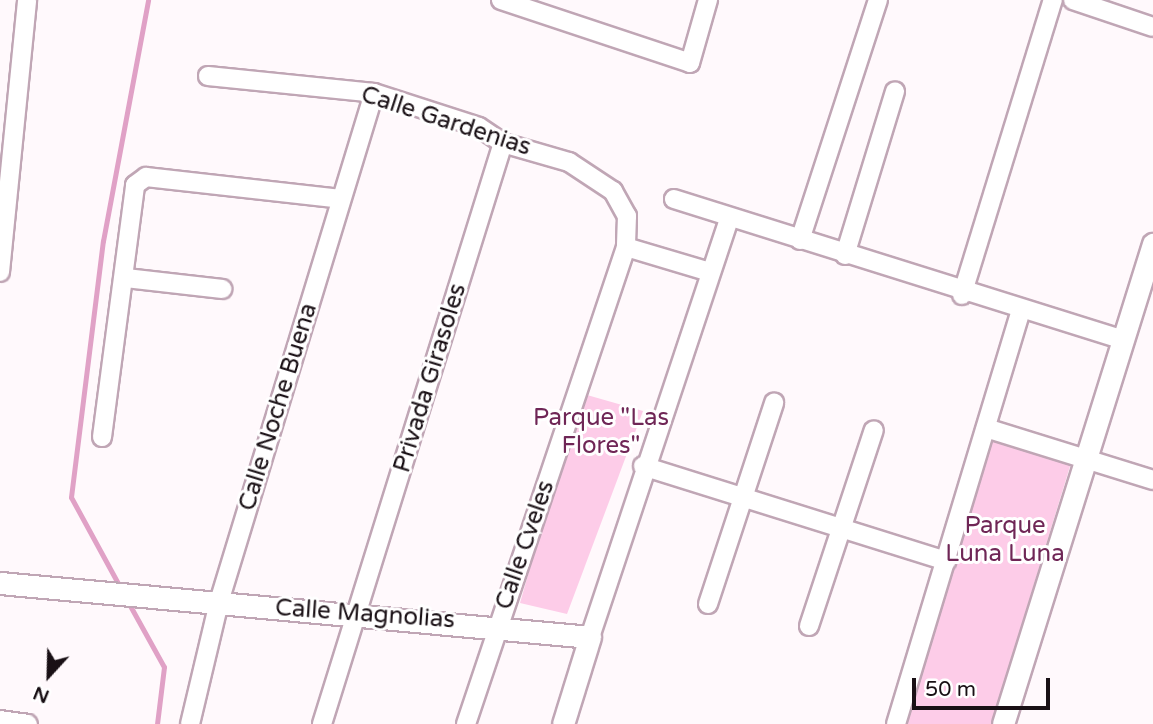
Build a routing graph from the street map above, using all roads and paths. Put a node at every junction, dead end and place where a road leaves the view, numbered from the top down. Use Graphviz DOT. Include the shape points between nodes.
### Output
graph roads {
  1 [pos="27,0"];
  2 [pos="501,0"];
  3 [pos="708,0"];
  4 [pos="878,0"];
  5 [pos="1053,0"];
  6 [pos="1073,0"];
  7 [pos="550,8"];
  8 [pos="1153,27"];
  9 [pos="208,76"];
  10 [pos="895,92"];
  11 [pos="374,93"];
  12 [pos="6,139"];
  13 [pos="503,143"];
  14 [pos="674,199"];
  15 [pos="341,200"];
  16 [pos="729,218"];
  17 [pos="800,240"];
  18 [pos="1153,244"];
  19 [pos="626,247"];
  20 [pos="845,255"];
  21 [pos="0,272"];
  22 [pos="710,272"];
  23 [pos="126,278"];
  24 [pos="222,289"];
  25 [pos="962,295"];
  26 [pos="1020,312"];
  27 [pos="1123,340"];
  28 [pos="774,403"];
  29 [pos="986,428"];
  30 [pos="874,430"];
  31 [pos="102,437"];
  32 [pos="1086,459"];
  33 [pos="643,466"];
  34 [pos="1153,480"];
  35 [pos="741,497"];
  36 [pos="842,529"];
  37 [pos="946,561"];
  38 [pos="0,583"];
  39 [pos="219,602"];
  40 [pos="708,604"];
  41 [pos="359,614"];
  42 [pos="499,624"];
  43 [pos="809,626"];
  44 [pos="590,637"];
  45 [pos="0,720"];
  46 [pos="28,724"];
  47 [pos="190,724"];
  48 [pos="323,724"];
  49 [pos="466,724"];
  50 [pos="563,724"];
  51 [pos="895,724"];
  52 [pos="1003,724"];
  1 -- 12 [label="street"];
  2 -- 7 [label="street"];
  3 -- 7 [label="street" via="690,63"];
  4 -- 17 [label="street"];
  5 -- 25 [label="street"];
  6 -- 8 [label="street"];
  9 -- 11 [label="street, Calle Gardenias"];
  10 -- 20 [label="street"];
  11 -- 13 [label="street, Calle Gardenias" via="479,127"];
  11 -- 15 [label="street, Calle Noche Buena"];
  12 -- 21 [label="street"];
  13 -- 19 [label="street, Calle Gardenias" via="569,162 613,191 627,216"];
  13 -- 41 [label="street, Privada Girasoles"];
  14 -- 16 [label="street"];
  15 -- 23 [label="street" via="146,177 135,185 128,205"];
  15 -- 39 [label="street, Calle Noche Buena"];
  16 -- 17 [label="street"];
  16 -- 22 [label="street"];
  17 -- 20 [label="street"];
  18 -- 27 [label="street"];
  19 -- 22 [label="street"];
  19 -- 42 [label="street, Calle Cveles"];
  20 -- 25 [label="street"];
  22 -- 33 [label="street"];
  23 -- 24 [label="street"];
  23 -- 31 [label="street"];
  25 -- 26 [label="street"];
  26 -- 27 [label="street"];
  26 -- 29 [label="street"];
  27 -- 32 [label="street"];
  28 -- 35 [label="street"];
  29 -- 32 [label="street"];
  29 -- 37 [label="street"];
  30 -- 36 [label="street"];
  32 -- 34 [label="street"];
  32 -- 52 [label="street"];
  33 -- 35 [label="street"];
  33 -- 44 [label="street"];
  35 -- 36 [label="street"];
  35 -- 40 [label="street"];
  36 -- 37 [label="street"];
  36 -- 43 [label="street"];
  37 -- 51 [label="street"];
  38 -- 39 [label="street, Calle Magnolias"];
  39 -- 41 [label="street, Calle Magnolias"];
  39 -- 47 [label="street, Calle Noche Buena"];
  41 -- 42 [label="street, Calle Magnolias"];
  41 -- 48 [label="street, Privada Girasoles"];
  42 -- 44 [label="street, Calle Magnolias"];
  42 -- 49 [label="street, Calle Cveles"];
  44 -- 50 [label="street"];
  45 -- 46 [label="street"];
}
